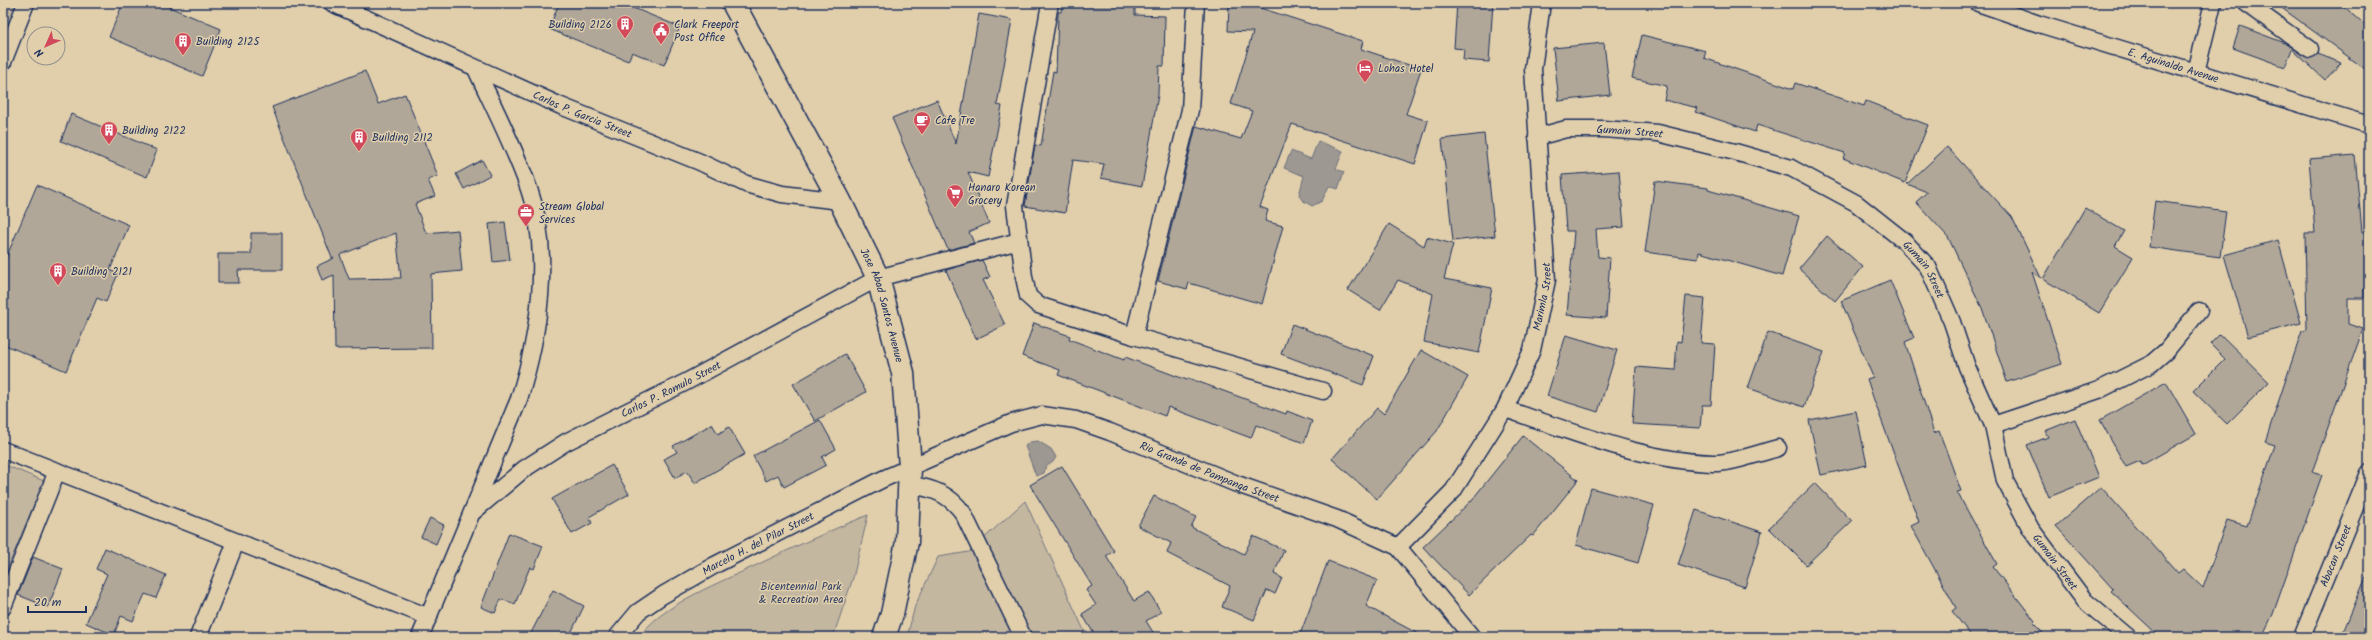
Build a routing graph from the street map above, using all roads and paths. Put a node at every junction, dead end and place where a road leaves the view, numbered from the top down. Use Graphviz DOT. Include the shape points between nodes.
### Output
graph roads {
  1 [pos="26,3"];
  2 [pos="332,3"];
  3 [pos="733,3"];
  4 [pos="1050,3"];
  5 [pos="1196,3"];
  6 [pos="1542,3"];
  7 [pos="1978,3"];
  8 [pos="2213,3"];
  9 [pos="2246,3"];
  10 [pos="2310,49"];
  11 [pos="3,62"];
  12 [pos="476,68"];
  13 [pos="2196,72"];
  14 [pos="2369,125"];
  15 [pos="1537,137"];
  16 [pos="840,200"];
  17 [pos="1019,241"];
  18 [pos="878,278"];
  19 [pos="2199,311"];
  20 [pos="1134,336"];
  21 [pos="1323,392"];
  22 [pos="1505,409"];
  23 [pos="1992,425"];
  24 [pos="1778,448"];
  25 [pos="3,450"];
  26 [pos="57,471"];
  27 [pos="2369,473"];
  28 [pos="910,476"];
  29 [pos="473,512"];
  30 [pos="236,542"];
  31 [pos="1398,547"];
  32 [pos="3,606"];
  33 [pos="429,617"];
  34 [pos="198,637"];
  35 [pos="420,637"];
  36 [pos="617,637"];
  37 [pos="884,637"];
  38 [pos="1023,637"];
  39 [pos="1472,637"];
  40 [pos="2128,637"];
  41 [pos="2302,637"];
  1 -- 11 [label="street"];
  2 -- 12 [label="street, Carlos P. Garcia Street"];
  3 -- 16 [label="main road, Jose Abad Santos Avenue"];
  4 -- 17 [label="street" via="1015,206"];
  5 -- 20 [label="street" via="1190,110"];
  6 -- 15 [label="street, Marimla Street" via="1533,69"];
  7 -- 13 [label="street, E. Aguinaldo Avenue"];
  8 -- 13 [label="street"];
  9 -- 10 [label="street"];
  12 -- 16 [label="street, Carlos P. Garcia Street" via="573,112 700,162 746,184 782,194"];
  12 -- 29 [label="street, Carlos P. Romulo Street" via="530,189 538,233 540,279 539,319 531,360 519,399"];
  13 -- 14 [label="street, E. Aguinaldo Avenue"];
  15 -- 22 [label="street, Marimla Street" via="1547,280 1532,350"];
  15 -- 23 [label="street, Gumain Street" via="1566,129 1658,133 1791,168 1856,203 1904,241 1928,267"];
  16 -- 18 [label="main road, Jose Abad Santos Avenue"];
  17 -- 18 [label="street, Carlos P. Romulo Street"];
  17 -- 20 [label="street" via="1028,296 1038,305"];
  18 -- 28 [label="main road, Jose Abad Santos Avenue" via="903,373"];
  18 -- 29 [label="street, Carlos P. Romulo Street" via="686,382 566,442 524,469"];
  19 -- 23 [label="street" via="2166,351 2151,364 2099,390"];
  20 -- 21 [label="street"];
  22 -- 24 [label="street" via="1624,448 1715,464"];
  22 -- 31 [label="street, Marimla Street" via="1453,491"];
  23 -- 40 [label="street, Gumain Street" via="2005,481 2031,529 2085,601"];
  25 -- 26 [label="street"];
  26 -- 30 [label="street"];
  26 -- 32 [label="street"];
  27 -- 41 [label="street, Abacan Street"];
  28 -- 31 [label="street, Rio Grande de Pampanga Street" via="1011,423 1042,415 1076,420 1110,432 1236,484 1337,519"];
  28 -- 36 [label="street, Marcelo H. del Pilar Street" via="715,565 638,612"];
  28 -- 37 [label="main road, Jose Abad Santos Avenue" via="907,542 892,614"];
  28 -- 38 [label="street" via="943,494 963,513"];
  29 -- 33 [label="street, Carlos P. Romulo Street"];
  30 -- 33 [label="street"];
  30 -- 34 [label="street"];
  31 -- 39 [label="street, Rio Grande de Pampanga Street"];
  33 -- 35 [label="street, Carlos P. Romulo Street"];
}
